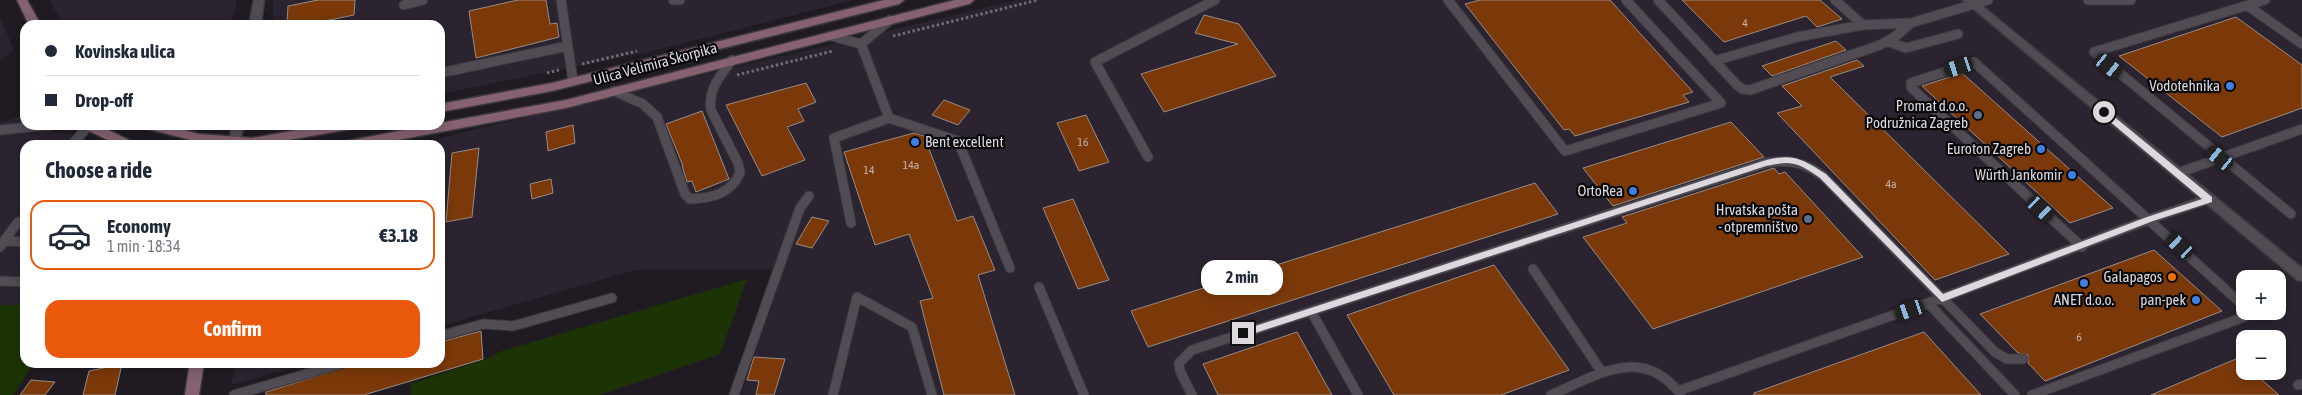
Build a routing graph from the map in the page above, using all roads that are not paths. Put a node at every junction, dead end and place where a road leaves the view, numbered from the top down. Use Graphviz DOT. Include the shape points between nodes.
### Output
graph roads {
  1 [pos="22,0"];
  2 [pos="259,0"];
  3 [pos="423,0"];
  4 [pos="561,0"];
  5 [pos="673,0"];
  6 [pos="680,0"];
  7 [pos="899,0"];
  8 [pos="968,0"];
  9 [pos="1215,0"];
  10 [pos="1448,0"];
  11 [pos="1626,0"];
  12 [pos="1658,0"];
  13 [pos="1835,0"];
  14 [pos="1988,0"];
  15 [pos="2088,0"];
  16 [pos="2130,0"];
  17 [pos="2265,0"];
  18 [pos="1971,2"];
  19 [pos="404,4"];
  20 [pos="2248,6"];
  21 [pos="32,20"];
  22 [pos="256,20"];
  23 [pos="890,20"];
  24 [pos="1911,22"];
  25 [pos="1863,25"];
  26 [pos="1958,34"];
  27 [pos="831,36"];
  28 [pos="1887,41"];
  29 [pos="861,44"];
  30 [pos="2302,44"];
  31 [pos="568,46"];
  32 [pos="732,60"];
  33 [pos="1714,61"];
  34 [pos="445,72"];
  35 [pos="573,81"];
  36 [pos="614,91"];
  37 [pos="445,107"];
  38 [pos="889,118"];
  39 [pos="20,124"];
  40 [pos="445,127"];
  41 [pos="20,128"];
  42 [pos="10,129"];
  43 [pos="2302,129"];
  44 [pos="0,130"];
  45 [pos="98,130"];
  46 [pos="168,130"];
  47 [pos="326,130"];
  48 [pos="428,130"];
  49 [pos="118,140"];
  50 [pos="213,140"];
  51 [pos="274,140"];
  52 [pos="374,140"];
  53 [pos="1148,156"];
  54 [pos="2220,158"];
  55 [pos="2178,173"];
  56 [pos="809,196"];
  57 [pos="2209,200"];
  58 [pos="2291,214"];
  59 [pos="2150,219"];
  60 [pos="18,222"];
  61 [pos="850,222"];
  62 [pos="20,242"];
  63 [pos="2,244"];
  64 [pos="2082,247"];
  65 [pos="1010,268"];
  66 [pos="1533,269"];
  67 [pos="2302,276"];
  68 [pos="0,281"];
  69 [pos="20,282"];
  70 [pos="1039,287"];
  71 [pos="612,298"];
  72 [pos="1942,298"];
  73 [pos="2236,299"];
  74 [pos="1928,303"];
  75 [pos="1312,311"];
  76 [pos="2236,320"];
  77 [pos="445,335"];
  78 [pos="2023,358"];
  79 [pos="196,368"];
  80 [pos="326,368"];
  81 [pos="1601,371"];
  82 [pos="1680,393"];
  83 [pos="192,395"];
  84 [pos="234,395"];
  85 [pos="734,395"];
  86 [pos="833,395"];
  87 [pos="932,395"];
  88 [pos="1084,395"];
  89 [pos="1192,395"];
  90 [pos="1358,395"];
  91 [pos="1551,395"];
  92 [pos="2015,395"];
  93 [pos="2032,395"];
  1 -- 21 [label="main road"];
  2 -- 22 [label="street"];
  3 -- 19 [label="lane"];
  4 -- 31 [label="lane"];
  5 -- 6 [label="lane"];
  7 -- 35 [label="main road, Ulica Velimira Škorpika"];
  8 -- 23 [label="main road, Ulica Velimira Škorpika"];
  9 -- 53 [label="lane" via="1096,62"];
  10 -- 11 [label="lane" via="1565,151 1721,103"];
  12 -- 33 [label="lane"];
  13 -- 25 [label="lane"];
  14 -- 18 [label="lane"];
  15 -- 16 [label="lane"];
  17 -- 20 [label="lane"];
  18 -- 24 [label="lane"];
  18 -- 55 [label="street"];
  20 -- 30 [label="lane"];
  20 -- 54 [label="lane" via="2094,52"];
  23 -- 27 [label="main road, Ulica Velimira Škorpika"];
  23 -- 29 [label="lane"];
  24 -- 25 [label="lane"];
  24 -- 28 [label="lane"];
  25 -- 33 [label="lane" via="1797,37"];
  26 -- 28 [label="lane" via="1906,48"];
  27 -- 29 [label="lane"];
  27 -- 32 [label="main road, Ulica Velimira Škorpika"];
  28 -- 33 [label="lane" via="1750,90 1742,89"];
  29 -- 38 [label="lane"];
  31 -- 34 [label="lane"];
  31 -- 35 [label="lane"];
  32 -- 36 [label="main road, Ulica Velimira Škorpika"];
  32 -- 36 [label="lane" via="710,94 711,110 740,173 732,188 724,193 690,199 685,194 657,117 643,104"];
  35 -- 37 [label="main road, Ulica Velimira Škorpika"];
  36 -- 40 [label="main road, Ulica Velimira Škorpika" via="557,106"];
  38 -- 61 [label="lane" via="834,138"];
  38 -- 65 [label="lane" via="958,141"];
  39 -- 42 [label="lane"];
  41 -- 42 [label="lane"];
  42 -- 44 [label="lane"];
  43 -- 54 [label="lane"];
  45 -- 49 [label="main road"];
  46 -- 50 [label="main road"];
  47 -- 51 [label="main road"];
  48 -- 52 [label="main road, Ulica Velimira Škorpika"];
  54 -- 55 [label="lane"];
  54 -- 58 [label="lane"];
  55 -- 57 [label="street"];
  56 -- 85 [label="lane" via="800,208"];
  57 -- 59 [label="lane"];
  57 -- 67 [label="street"];
  59 -- 64 [label="lane"];
  59 -- 64 [label="lane" via="1974,62 1911,83 1920,96"];
  59 -- 73 [label="lane"];
  60 -- 63 [label="lane"];
  62 -- 63 [label="lane"];
  64 -- 72 [label="lane"];
  66 -- 81 [label="lane"];
  68 -- 69 [label="lane"];
  70 -- 88 [label="lane"];
  71 -- 77 [label="lane" via="513,326 482,324"];
  72 -- 74 [label="lane"];
  72 -- 75 [label="lane" via="1823,176 1800,161 1786,159"];
  72 -- 78 [label="lane" via="1995,352 2007,359"];
  74 -- 82 [label="lane"];
  74 -- 92 [label="lane"];
  75 -- 89 [label="lane" via="1192,350 1179,363"];
  75 -- 90 [label="lane"];
  76 -- 93 [label="lane"];
  79 -- 83 [label="main road"];
  80 -- 84 [label="lane"];
  81 -- 82 [label="lane" via="1620,364 1640,367 1669,380"];
  81 -- 91 [label="lane" via="1572,388"];
  86 -- 87 [label="lane" via="857,297 912,327"];
}
